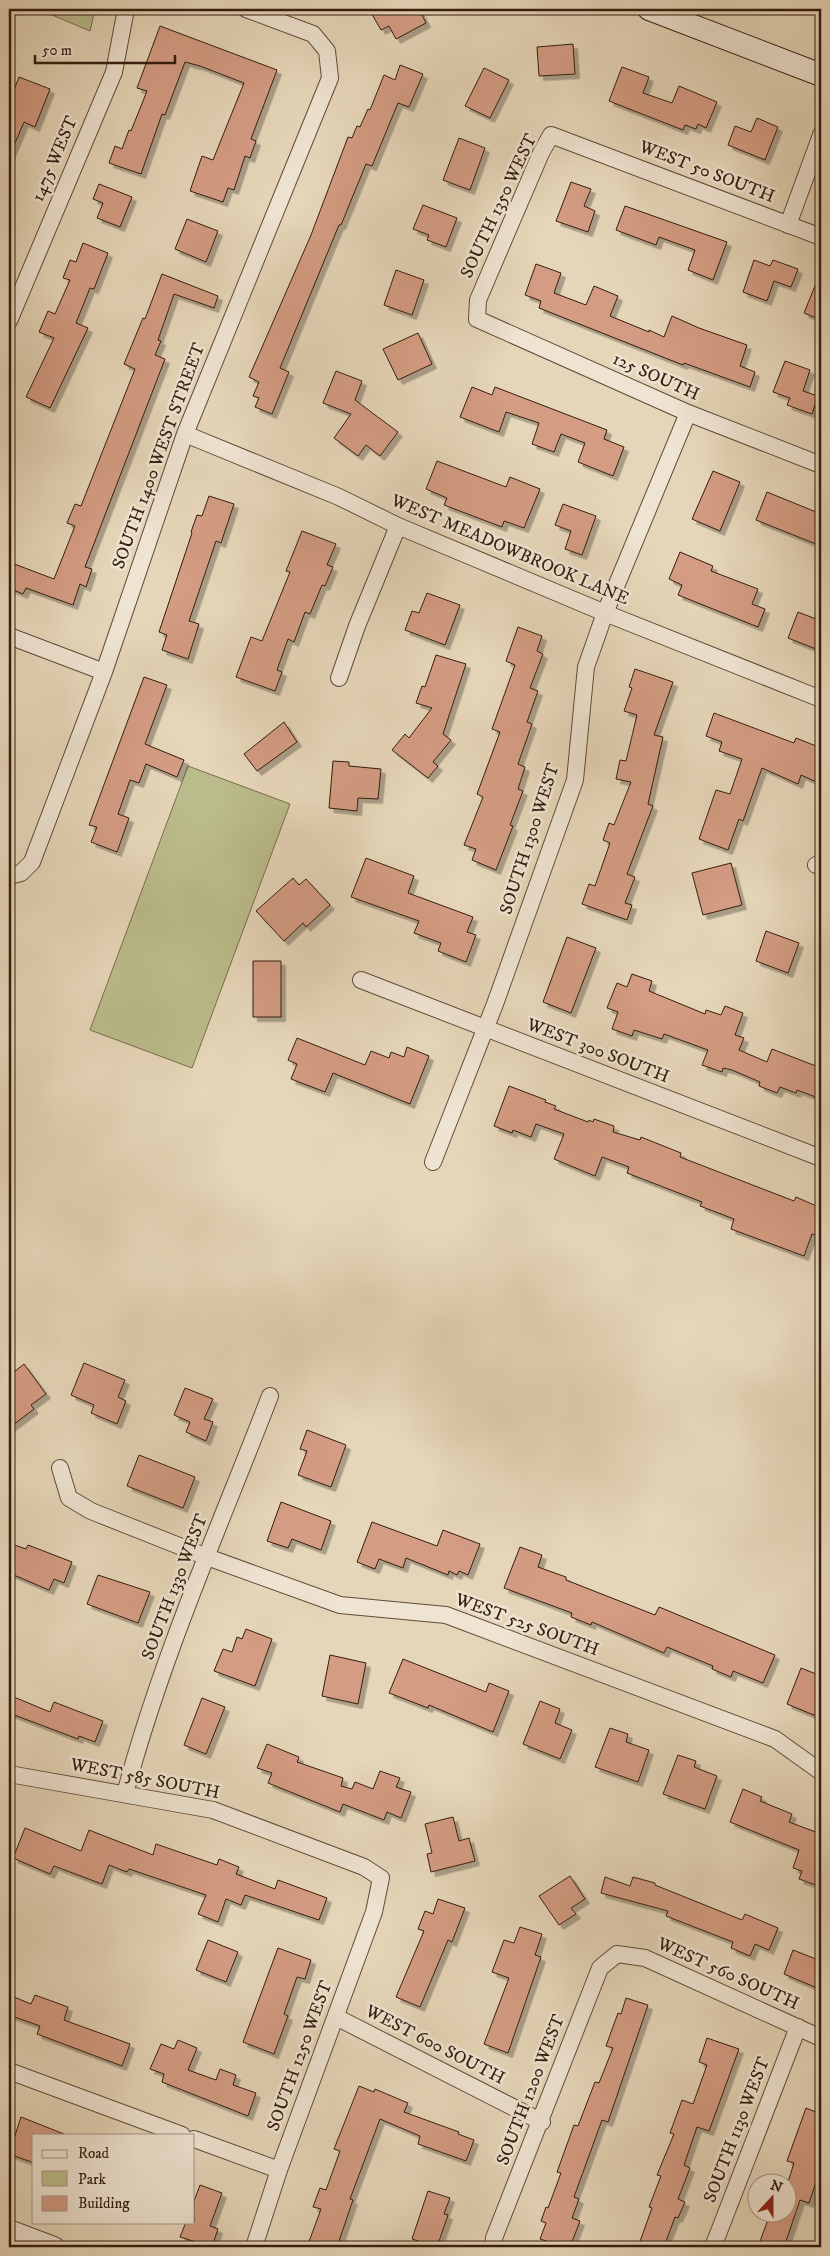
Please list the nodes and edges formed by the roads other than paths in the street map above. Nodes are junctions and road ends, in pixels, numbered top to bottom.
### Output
1 (126, 9) edge
2 (246, 9) edge
3 (649, 9) edge
4 (821, 75) edge
5 (821, 135) edge
6 (579, 144) joint
7 (788, 225) junction
8 (821, 237) edge
9 (477, 319) joint
10 (9, 321) edge
11 (688, 413) junction
12 (185, 434) junction
13 (821, 465) edge
14 (398, 526) junction
15 (606, 613) junction
16 (9, 636) edge
17 (104, 672) junction
18 (339, 678) dead end
19 (821, 699) edge
20 (15, 875) edge
21 (361, 980) dead end
22 (485, 1028) junction
23 (821, 1158) edge
24 (433, 1162) dead end
25 (270, 1396) dead end
26 (60, 1468) dead end
27 (207, 1557) junction
28 (821, 1772) edge
29 (9, 1774) edge
30 (125, 1794) junction
31 (381, 1878) joint
32 (617, 1954) joint
33 (336, 2017) junction
34 (798, 2027) junction
35 (821, 2038) edge
36 (9, 2071) edge
37 (542, 2122) junction
38 (179, 2134) edge
39 (195, 2139) edge
40 (279, 2170) junction
41 (9, 2230) edge
42 (54, 2247) edge
43 (254, 2247) edge
44 (493, 2247) edge
45 (713, 2247) edge

1 - 10 street, 1475 WEST
2 - 12 street, SOUTH 1400 WEST STREET
3 - 4 main road
5 - 7 street
6 - 7 street, WEST 50 SOUTH
6 - 9 street, SOUTH 1350 WEST
7 - 8 street, WEST 50 SOUTH
9 - 11 street, 125 SOUTH
11 - 13 street, 125 SOUTH
11 - 15 street, SOUTH 1300 WEST
12 - 14 street, WEST MEADOWBROOK LANE
12 - 17 street, SOUTH 1400 WEST STREET
14 - 15 street, WEST MEADOWBROOK LANE
14 - 18 street
15 - 19 street, WEST MEADOWBROOK LANE
15 - 22 street, SOUTH 1300 WEST
16 - 17 street
17 - 20 street, SOUTH 1400 WEST STREET
21 - 22 street, WEST 300 SOUTH
22 - 23 street, WEST 300 SOUTH
22 - 24 street, SOUTH 1300 WEST
25 - 27 street, SOUTH 1330 WEST
26 - 27 street, WEST 525 SOUTH
27 - 28 street, WEST 525 SOUTH
27 - 30 street, SOUTH 1330 WEST
29 - 30 street, WEST 585 SOUTH
30 - 31 street, WEST 585 SOUTH
31 - 33 street, SOUTH 1250 WEST
32 - 34 street, WEST 560 SOUTH
32 - 37 street, SOUTH 1200 WEST
33 - 37 street, WEST 600 SOUTH
33 - 40 street, SOUTH 1250 WEST
34 - 35 street, WEST 560 SOUTH
34 - 45 street, SOUTH 1130 WEST
36 - 38 street
37 - 44 street, SOUTH 1200 WEST
39 - 40 street
40 - 43 street, SOUTH 1250 WEST
41 - 42 street

